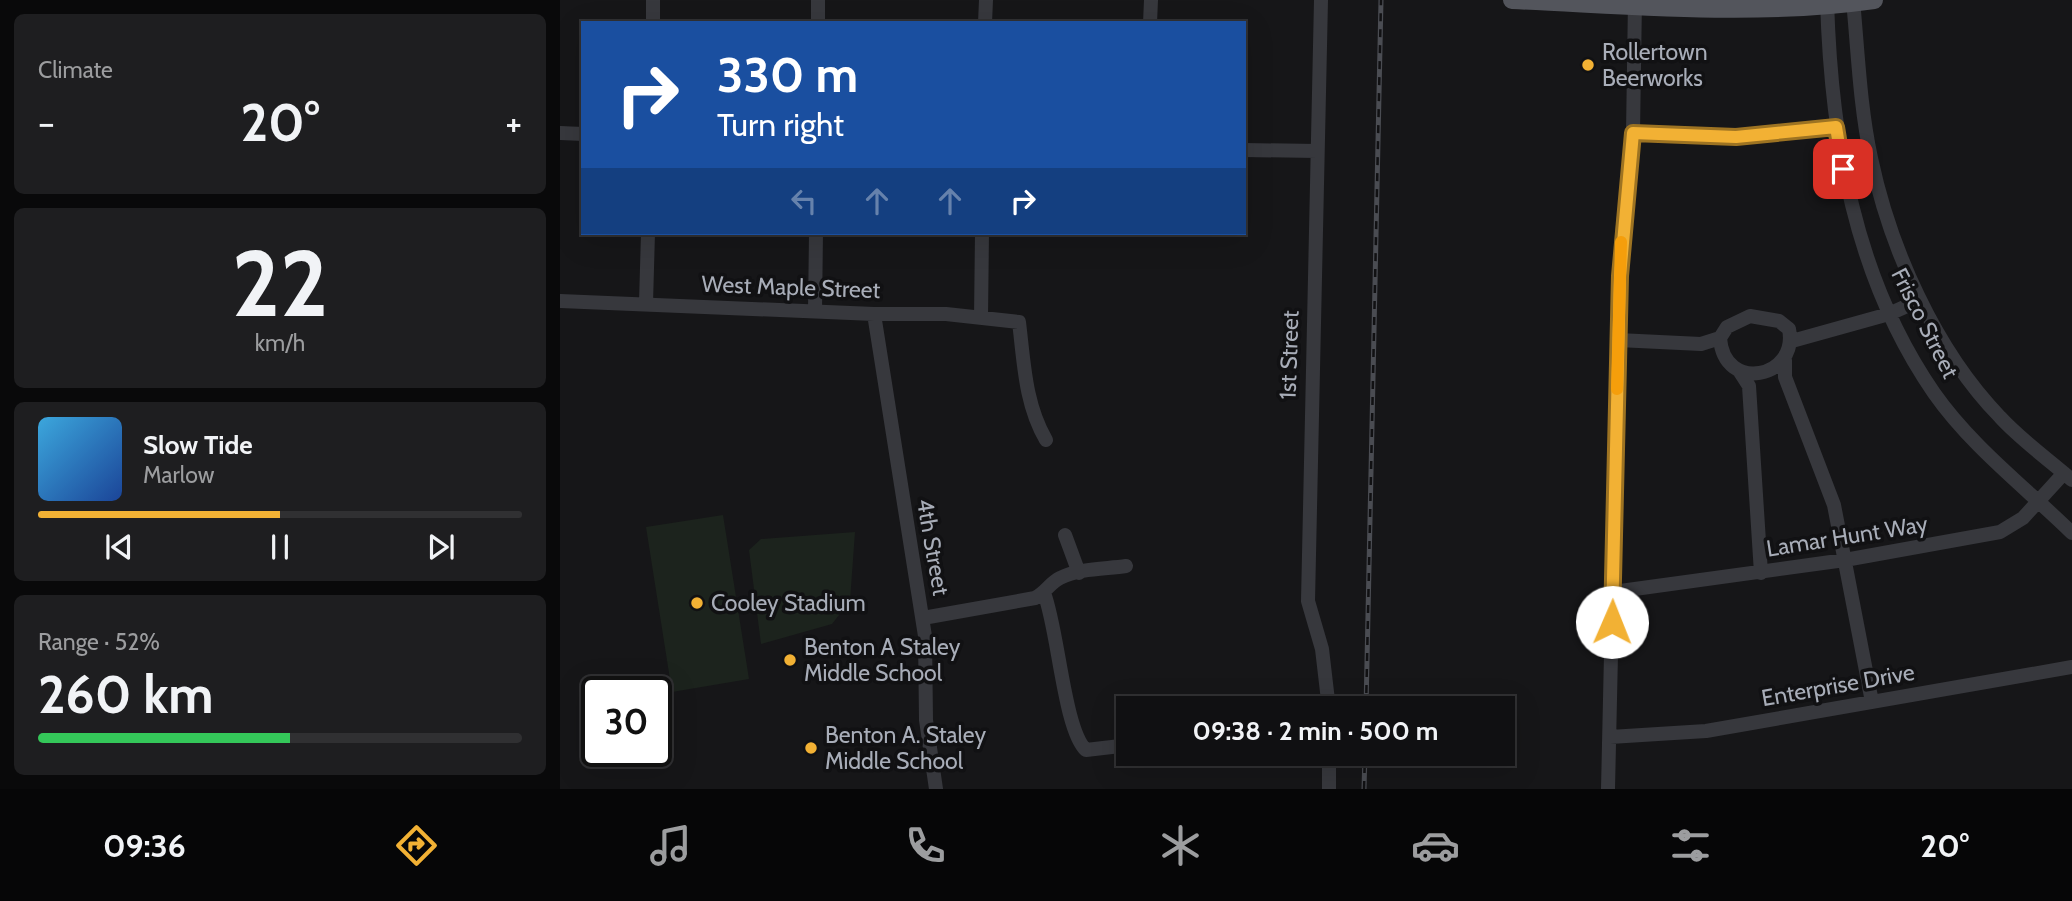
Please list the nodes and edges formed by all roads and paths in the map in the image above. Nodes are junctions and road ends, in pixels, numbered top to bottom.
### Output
1 (653, 0) edge
2 (818, 0) edge
3 (986, 0) edge
4 (1151, 0) edge
5 (1321, 0) edge
6 (1512, 0) edge
7 (1874, 0) edge
8 (1853, 1) edge
9 (1635, 2) edge
10 (1827, 3) edge
11 (653, 21) edge
12 (818, 21) edge
13 (985, 21) edge
14 (1150, 21) edge
15 (1836, 127) junction
16 (560, 133) edge
17 (1633, 133) junction
18 (581, 134) edge
19 (1246, 150) edge
20 (1317, 151) junction
21 (648, 235) edge
22 (816, 235) edge
23 (982, 235) edge
24 (1920, 300) junction
25 (560, 301) edge
26 (646, 303) junction
27 (815, 311) junction
28 (874, 314) junction
29 (1889, 314) junction
30 (981, 318) junction
31 (1790, 335) junction
32 (1720, 338) junction
33 (1618, 340) junction
34 (1701, 344) junction
35 (1721, 353) junction
36 (1785, 360) junction
37 (1766, 370) junction
38 (1740, 372) junction
39 (1785, 377) junction
40 (1749, 386) junction
41 (1046, 440) dead end
42 (2068, 476) edge
43 (2039, 500) junction
44 (2072, 533) edge
45 (1065, 535) dead end
46 (1845, 560) junction
47 (1126, 565) dead end
48 (1079, 573) junction
49 (1761, 573) junction
50 (1613, 592) junction
51 (1044, 593) junction
52 (923, 618) junction
53 (2072, 667) edge
54 (1327, 696) edge
55 (1872, 702) junction
56 (1610, 737) junction
57 (1116, 747) edge
58 (1329, 766) edge
59 (936, 789) edge
60 (1329, 789) edge
61 (1608, 789) edge

1 - 11 street
2 - 12 street
3 - 13 street
4 - 14 street
5 - 20 street, 1st Street
6 - 9 main road
7 - 8 main road
8 - 10 main road
8 - 24 street, Frisco Street
9 - 10 main road
9 - 17 street
10 - 15 street, Frisco Street
15 - 17 street
15 - 29 street, Frisco Street
16 - 18 street
17 - 33 street
19 - 20 street
20 - 54 street, 1st Street
21 - 26 street
22 - 27 street
23 - 30 street
24 - 29 street
24 - 42 street, Frisco Street
25 - 26 street, West Maple Street
26 - 27 street, West Maple Street
27 - 28 street, West Maple Street
28 - 30 street, West Maple Street
28 - 52 street, 4th Street
29 - 31 street
29 - 43 street, Frisco Street
30 - 41 street, West Maple Street
31 - 32 street
31 - 36 street
32 - 34 street
32 - 35 street
33 - 34 street
33 - 50 street
34 - 35 street
35 - 38 street
36 - 37 street
36 - 39 street
37 - 38 street
37 - 39 street
37 - 40 street
38 - 40 street
39 - 46 street
40 - 49 street
42 - 43 street, Lamar Hunt Way
43 - 44 street, Frisco Street
43 - 46 street, Lamar Hunt Way
45 - 48 street
46 - 49 street, Lamar Hunt Way
46 - 55 street
47 - 48 street
48 - 51 street
49 - 50 street, Lamar Hunt Way
50 - 56 street
51 - 52 street
51 - 57 street
52 - 59 street, 4th Street
53 - 55 street, Enterprise Drive
55 - 56 street, Enterprise Drive
56 - 61 street
58 - 60 street

